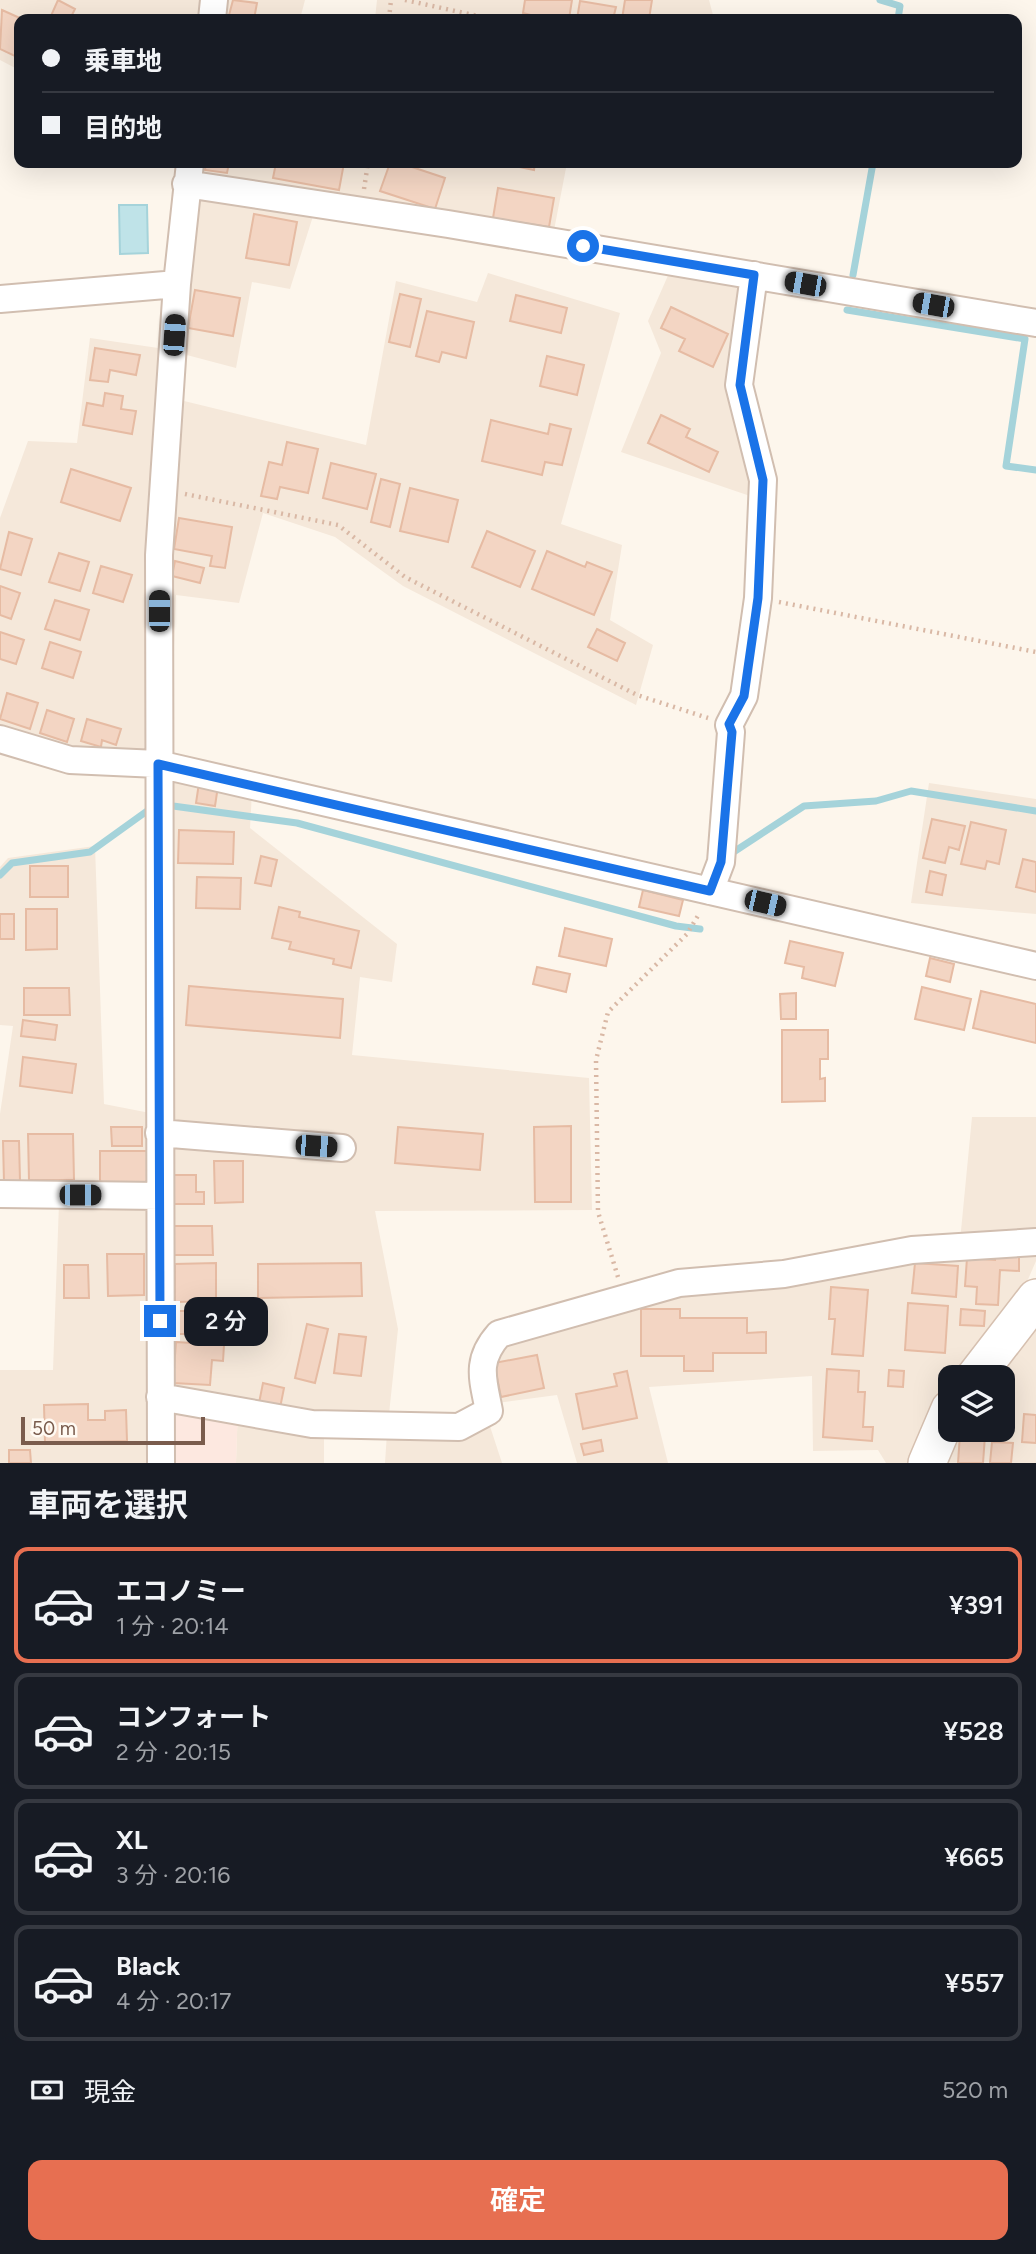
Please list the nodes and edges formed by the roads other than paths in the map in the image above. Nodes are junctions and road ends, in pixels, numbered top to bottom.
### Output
1 (188, 173) edge
2 (754, 275) junction
3 (177, 284) junction
4 (0, 299) edge
5 (1036, 323) edge
6 (0, 739) edge
7 (158, 764) junction
8 (710, 891) junction
9 (1036, 966) edge
10 (159, 1133) junction
11 (342, 1148) dead end
12 (0, 1194) edge
13 (160, 1196) junction
14 (1036, 1242) edge
15 (1036, 1298) edge
16 (984, 1365) edge
17 (160, 1397) junction
18 (938, 1437) edge
19 (161, 1463) edge
20 (927, 1463) edge

1 - 2 street
1 - 3 street
2 - 5 street
2 - 8 street
3 - 4 street
3 - 7 street
6 - 7 street
7 - 8 street
7 - 10 street
8 - 9 street
10 - 11 street
10 - 13 street
12 - 13 street
13 - 17 street
14 - 17 street
15 - 16 main road
17 - 19 street
18 - 20 main road

